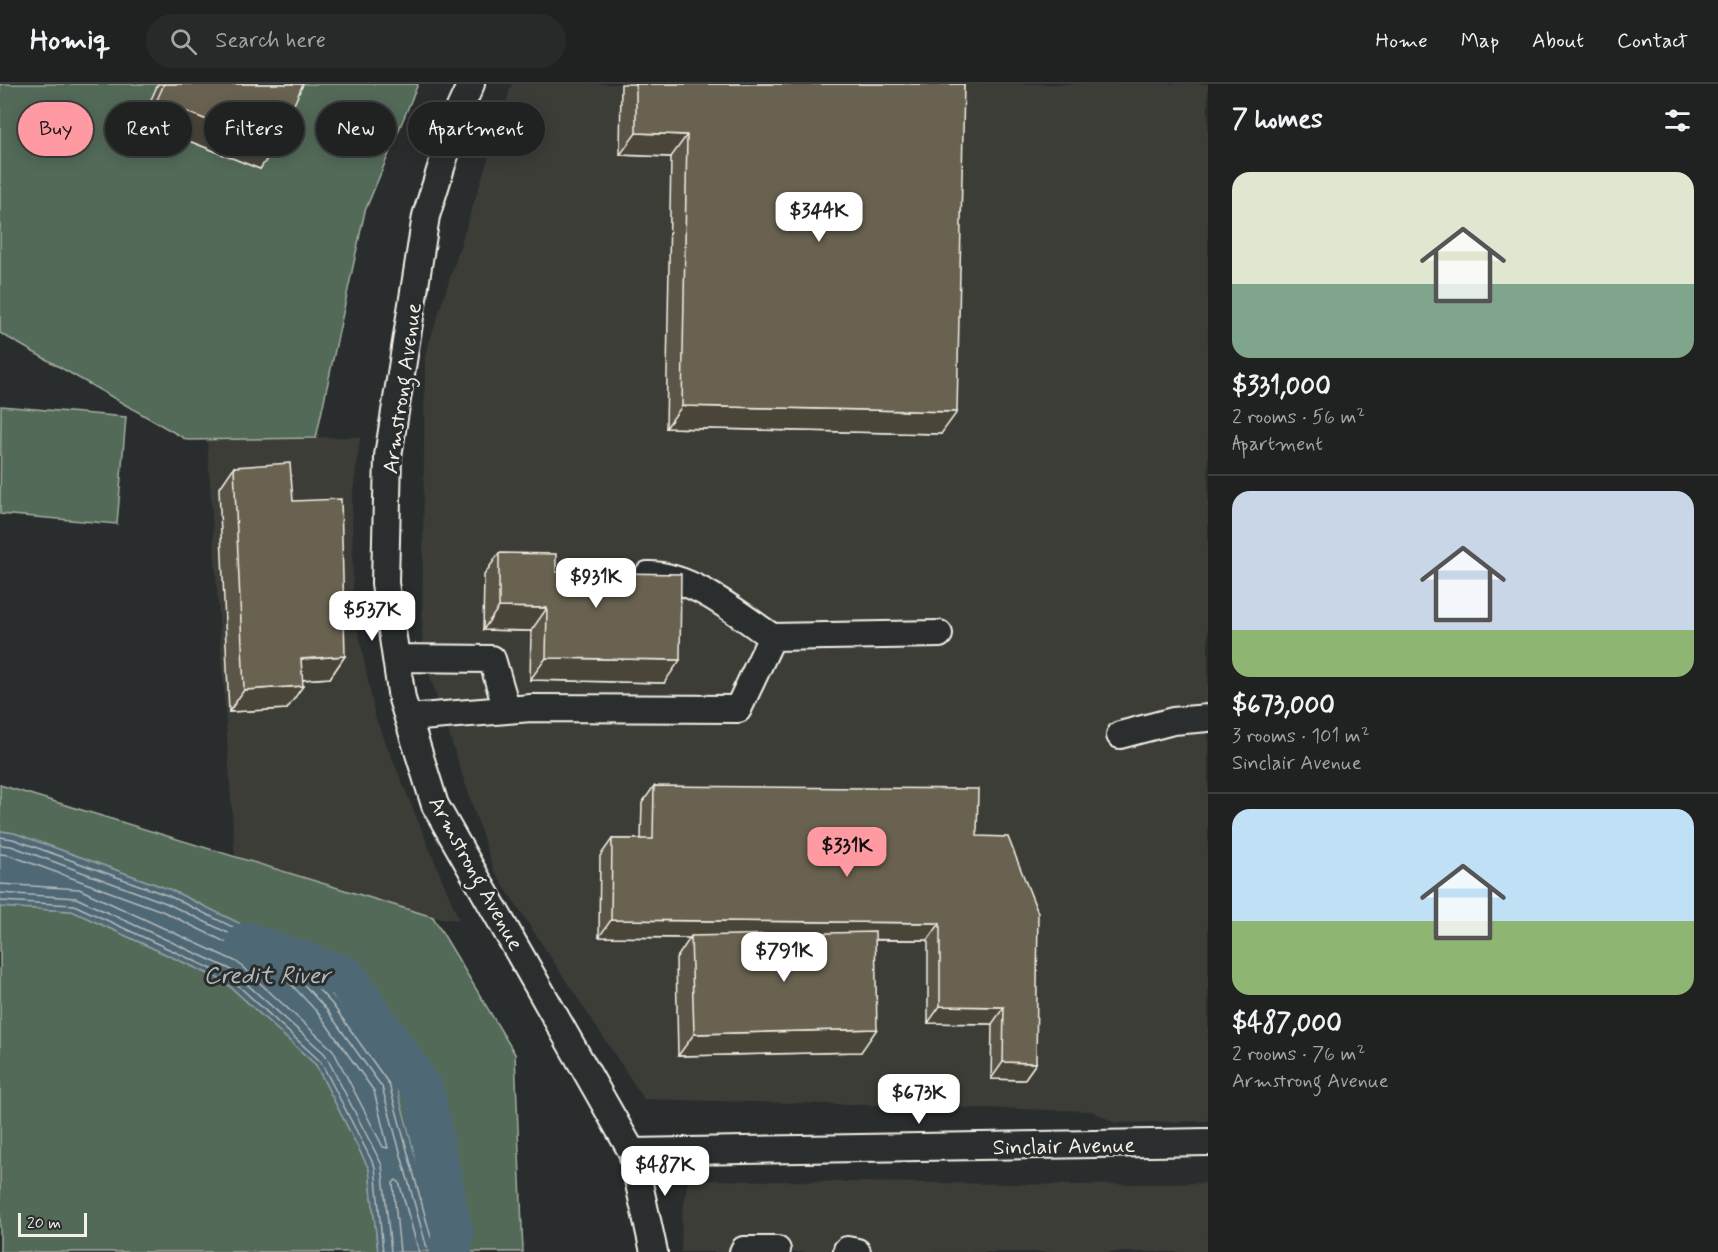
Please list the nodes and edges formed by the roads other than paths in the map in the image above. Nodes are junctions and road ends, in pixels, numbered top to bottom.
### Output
1 (471, 84) edge
2 (625, 576) edge
3 (939, 634) dead end
4 (772, 637) junction
5 (396, 658) junction
6 (507, 710) junction
7 (408, 718) junction
8 (1208, 718) edge
9 (1120, 735) dead end
10 (1208, 1142) edge
11 (633, 1152) junction
12 (777, 1250) dead end
13 (654, 1252) edge
14 (743, 1252) edge

1 - 5 street, Armstrong Avenue
2 - 4 street
3 - 4 street
4 - 6 street
5 - 6 street
5 - 7 street, Armstrong Avenue
6 - 7 street
7 - 11 street, Armstrong Avenue
8 - 9 street
10 - 11 street, Sinclair Avenue
11 - 13 street, Armstrong Avenue
12 - 14 street

